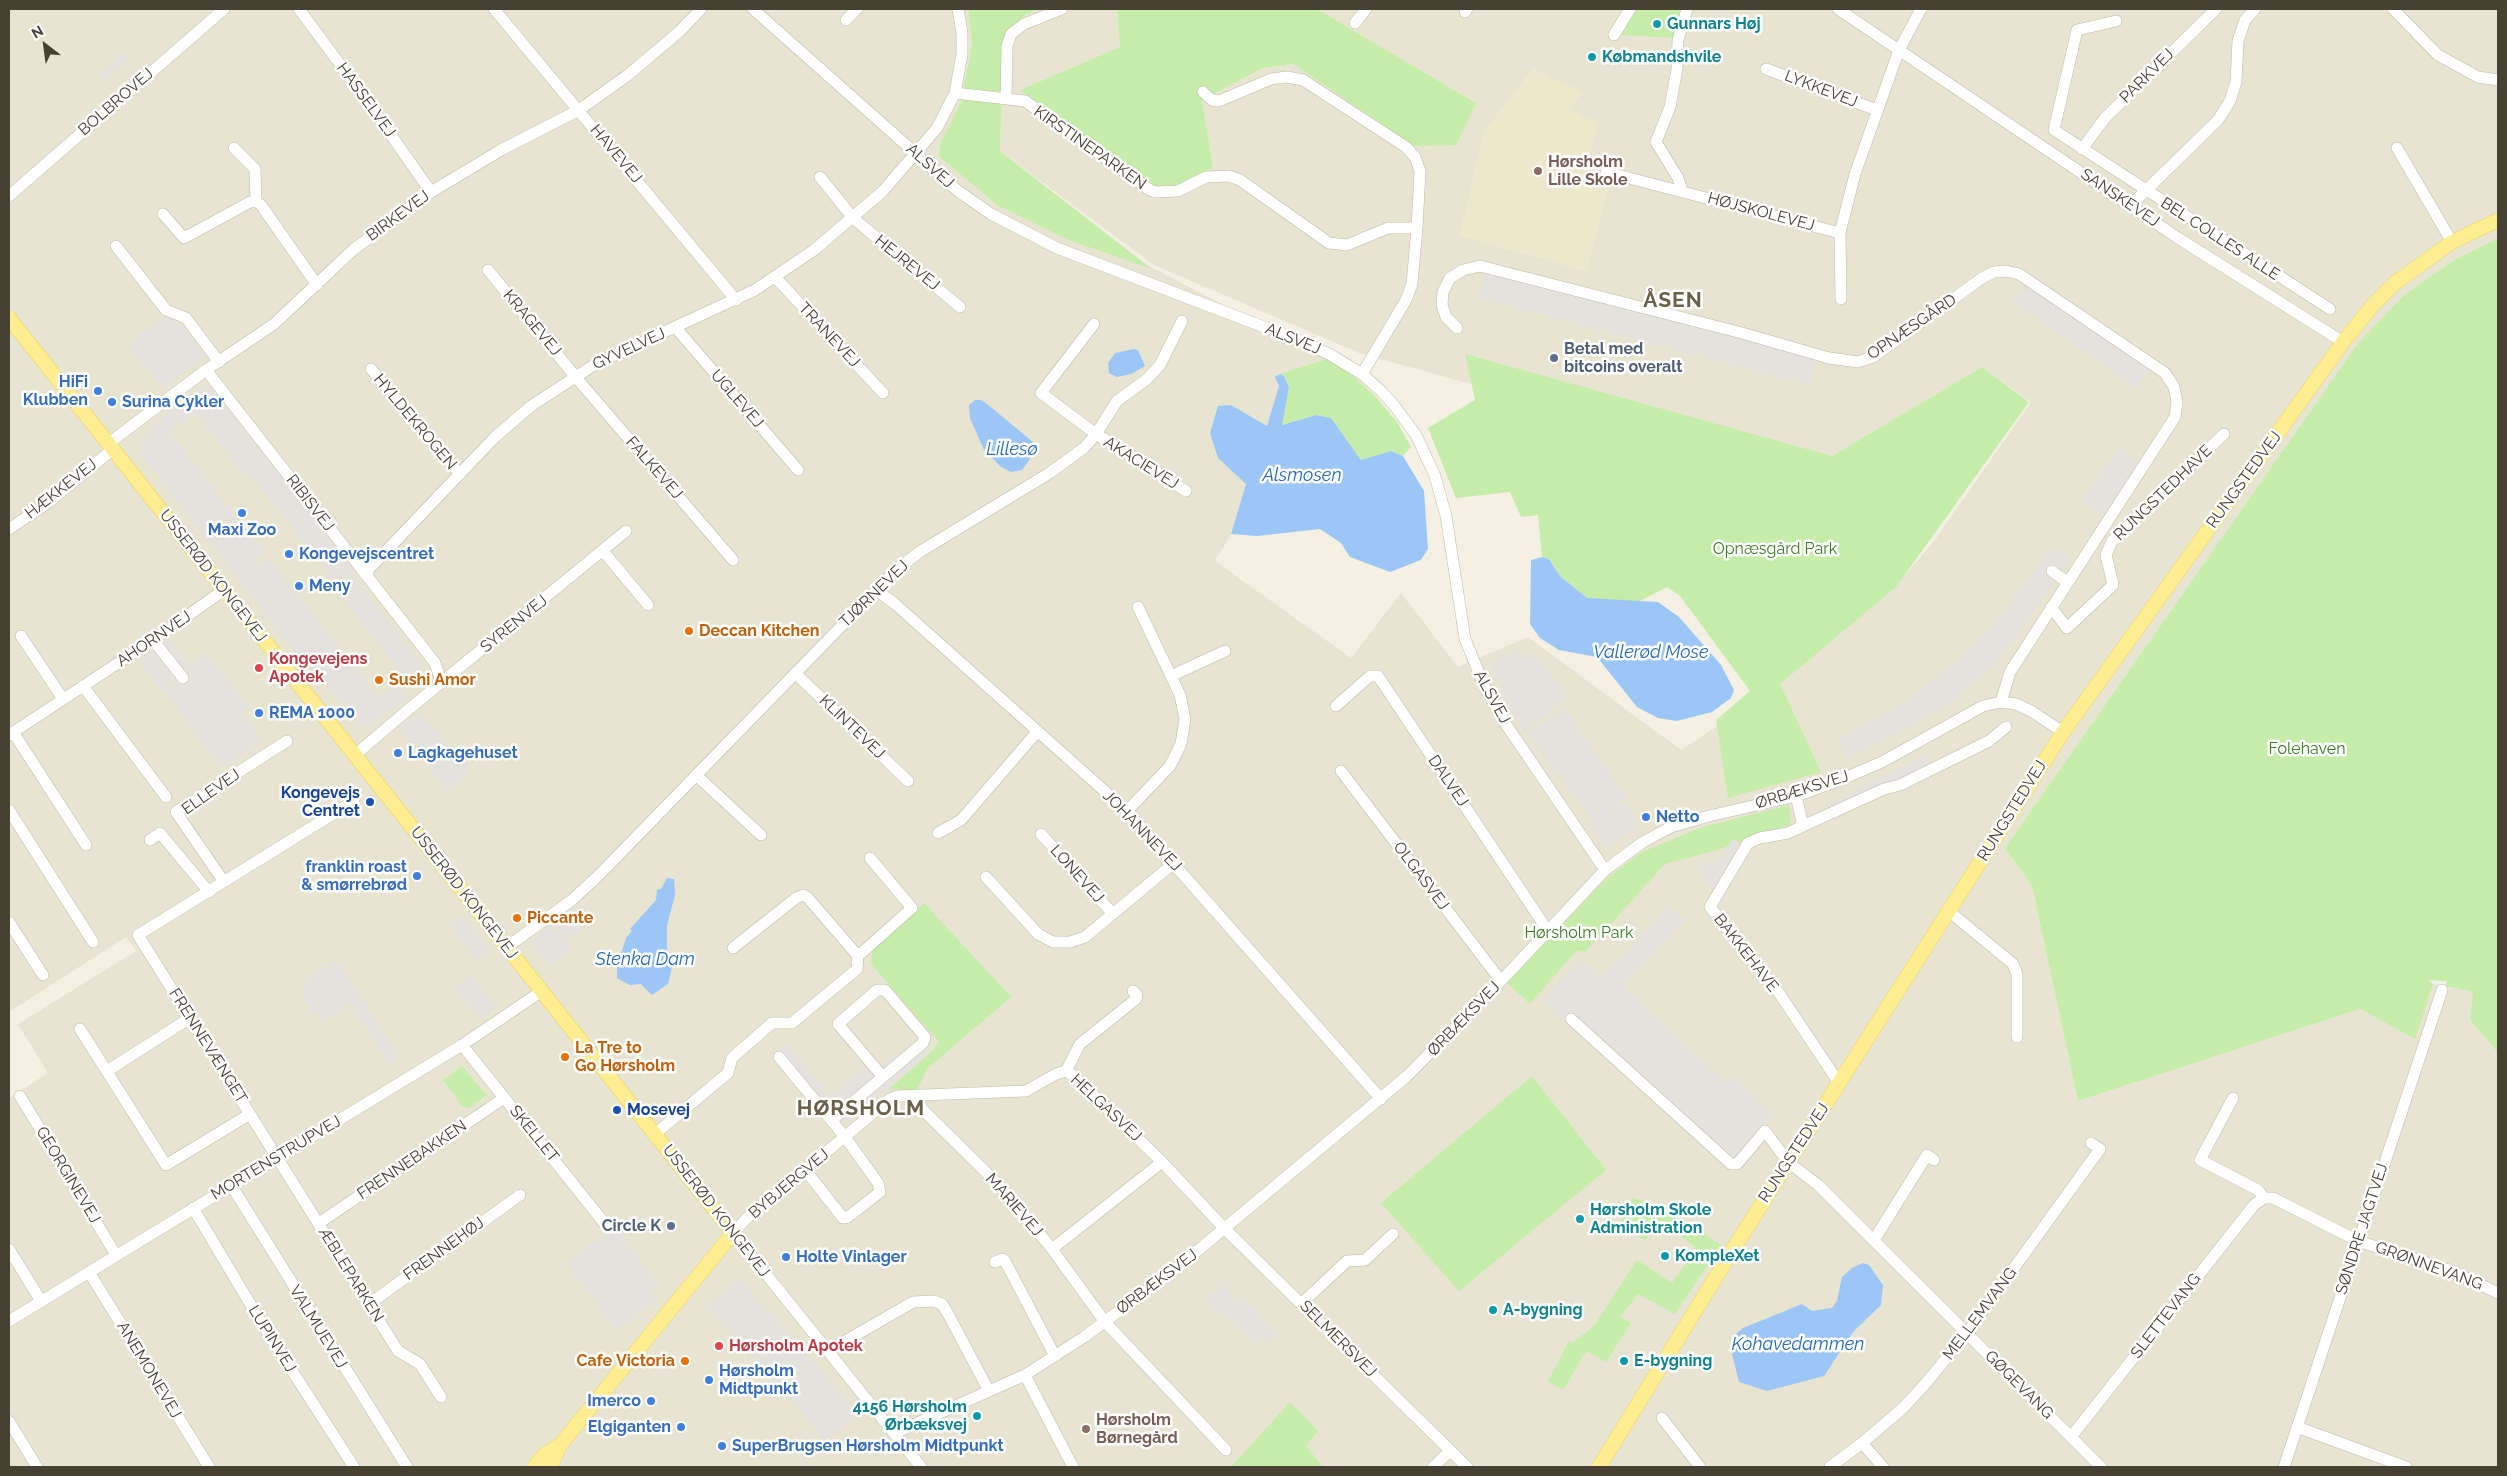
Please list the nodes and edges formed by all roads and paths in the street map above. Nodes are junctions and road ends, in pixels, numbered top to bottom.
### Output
1 (224, 9) edge
2 (299, 9) edge
3 (494, 9) edge
4 (701, 9) edge
5 (753, 9) edge
6 (857, 9) edge
7 (958, 9) edge
8 (1062, 9) edge
9 (1366, 9) edge
10 (1630, 9) edge
11 (1687, 9) edge
12 (1838, 9) edge
13 (1921, 9) edge
14 (2216, 9) edge
15 (2255, 9) edge
16 (2393, 9) edge
17 (846, 20) dead end
18 (2116, 21) dead end
19 (1355, 23) dead end
20 (1614, 34) dead end
21 (1899, 50) junction
22 (1766, 68) dead end
23 (2498, 80) edge
24 (1203, 92) dead end
25 (955, 94) junction
26 (1006, 98) junction
27 (579, 110) junction
28 (1877, 110) junction
29 (234, 148) dead end
30 (2396, 148) dead end
31 (2082, 149) junction
32 (915, 154) junction
33 (1606, 172) dead end
34 (820, 177) dead end
35 (1682, 191) junction
36 (431, 192) junction
37 (2147, 192) junction
38 (9, 196) edge
39 (256, 201) junction
40 (2131, 205) junction
41 (163, 214) dead end
42 (853, 218) junction
43 (2498, 220) edge
44 (1418, 228) junction
45 (1840, 233) junction
46 (2452, 242) junction
47 (116, 246) dead end
48 (488, 270) dead end
49 (775, 277) junction
50 (317, 285) junction
51 (1841, 299) dead end
52 (736, 300) junction
53 (960, 307) dead end
54 (2330, 309) dead end
55 (1182, 321) dead end
56 (1094, 324) dead end
57 (12, 326) edge
58 (676, 328) junction
59 (1457, 328) dead end
60 (2343, 342) junction
61 (219, 362) junction
62 (371, 369) dead end
63 (206, 370) junction
64 (1362, 374) junction
65 (576, 376) junction
66 (883, 393) dead end
67 (1096, 434) junction
68 (2224, 434) dead end
69 (111, 446) junction
70 (798, 470) dead end
71 (460, 474) junction
72 (1186, 491) dead end
73 (9, 529) edge
74 (626, 531) dead end
75 (603, 551) junction
76 (734, 560) dead end
77 (2052, 571) dead end
78 (367, 575) junction
79 (2067, 582) junction
80 (224, 590) junction
81 (876, 590) junction
82 (648, 605) dead end
83 (1138, 607) dead end
84 (2051, 607) junction
85 (21, 636) dead end
86 (153, 640) junction
87 (1225, 651) dead end
88 (795, 673) junction
89 (1171, 676) junction
90 (183, 678) dead end
91 (83, 686) junction
92 (437, 686) junction
93 (63, 699) junction
94 (2001, 702) junction
95 (1336, 706) dead end
96 (2006, 727) dead end
97 (1037, 732) junction
98 (2063, 732) junction
99 (11, 733) edge
100 (287, 741) dead end
101 (355, 755) junction
102 (1341, 770) dead end
103 (696, 775) junction
104 (908, 781) dead end
105 (166, 796) dead end
106 (1796, 796) junction
107 (354, 802) dead end
108 (9, 810) edge
109 (1127, 811) junction
110 (1803, 826) junction
111 (938, 833) dead end
112 (1041, 834) dead end
113 (761, 835) dead end
114 (150, 840) dead end
115 (86, 845) dead end
116 (870, 858) dead end
117 (1174, 863) junction
118 (1605, 870) junction
119 (986, 877) dead end
120 (224, 882) junction
121 (209, 892) junction
122 (1950, 912) junction
123 (1113, 914) junction
124 (9, 922) edge
125 (1548, 931) junction
126 (93, 942) dead end
127 (507, 947) junction
128 (733, 948) dead end
129 (858, 956) junction
130 (43, 975) dead end
131 (1501, 981) junction
132 (2442, 990) dead end
133 (542, 991) junction
134 (1133, 991) dead end
135 (190, 1018) junction
136 (1571, 1019) dead end
137 (80, 1029) dead end
138 (2017, 1037) dead end
139 (462, 1045) junction
140 (779, 1057) dead end
141 (107, 1071) junction
142 (1066, 1071) junction
143 (883, 1076) junction
144 (1840, 1083) junction
145 (916, 1095) junction
146 (20, 1096) dead end
147 (504, 1098) junction
148 (2233, 1098) dead end
149 (1381, 1099) junction
150 (250, 1114) junction
151 (832, 1120) junction
152 (655, 1134) junction
153 (845, 1137) junction
154 (2091, 1143) dead end
155 (278, 1157) junction
156 (1934, 1160) dead end
157 (1162, 1162) junction
158 (1788, 1162) junction
159 (806, 1171) junction
160 (231, 1185) junction
161 (520, 1195) dead end
162 (2264, 1198) junction
163 (193, 1208) junction
164 (319, 1223) junction
165 (605, 1224) dead end
166 (1225, 1229) junction
167 (733, 1233) junction
168 (1393, 1234) dead end
169 (1874, 1240) junction
170 (2358, 1241) junction
171 (1052, 1249) junction
172 (9, 1250) edge
173 (116, 1255) junction
174 (995, 1262) dead end
175 (89, 1272) junction
176 (2498, 1293) edge
177 (40, 1301) junction
178 (1302, 1303) junction
179 (369, 1304) junction
180 (9, 1321) edge
181 (1104, 1322) junction
182 (1967, 1333) junction
183 (828, 1351) junction
184 (1055, 1356) junction
185 (1025, 1375) junction
186 (443, 1378) dead end
187 (433, 1384) junction
188 (989, 1391) junction
189 (441, 1397) dead end
190 (1662, 1418) dead end
191 (9, 1421) edge
192 (2297, 1427) junction
193 (895, 1433) junction
194 (2071, 1438) junction
195 (1862, 1443) junction
196 (560, 1445) junction
197 (1226, 1450) dead end
198 (1450, 1451) junction
199 (37, 1467) edge
200 (209, 1467) edge
201 (354, 1467) edge
202 (407, 1467) edge
203 (534, 1467) edge
204 (550, 1467) edge
205 (921, 1467) edge
206 (1073, 1467) edge
207 (1433, 1467) edge
208 (1467, 1467) edge
209 (1599, 1467) edge
210 (1700, 1467) edge
211 (1830, 1467) edge
212 (1883, 1467) edge
213 (2101, 1467) edge
214 (2284, 1467) edge
215 (2406, 1467) edge

1 - 38 street, BOLBROVEJ
2 - 36 street, HASSELVEJ
3 - 27 street, HAVEVEJ
4 - 27 street, BIRKEVEJ
5 - 32 street, ALSVEJ
6 - 17 street
7 - 25 street, GYVELVEJ
8 - 26 street
9 - 19 street
10 - 20 street
11 - 35 street
12 - 21 street, SANSKEVEJ
13 - 21 street
14 - 31 street, PARKVEJ
15 - 37 street
16 - 23 street
18 - 31 street, BEL COLLES ALLE
21 - 28 street
21 - 40 street, SANSKEVEJ
22 - 28 street, LYKKEVEJ
24 - 44 street
25 - 26 street, KIRSTINEPARKEN
25 - 32 street, GYVELVEJ
26 - 44 street, KIRSTINEPARKEN
27 - 36 street, BIRKEVEJ
27 - 52 street, HAVEVEJ
28 - 45 street
29 - 39 street
30 - 46 street
31 - 37 street, BEL COLLES ALLE
32 - 42 street, GYVELVEJ
32 - 64 street, ALSVEJ
33 - 35 street, HØJSKOLEVEJ
34 - 42 street, HEJREVEJ
35 - 45 street, HØJSKOLEVEJ
36 - 50 street, BIRKEVEJ
37 - 40 street
37 - 54 street, BEL COLLES ALLE
39 - 41 street
39 - 50 street
40 - 60 street, SANSKEVEJ
42 - 49 street, GYVELVEJ
42 - 53 street, HEJREVEJ
43 - 46 main road, RUNGSTEDVEJ
44 - 64 street
45 - 51 street
46 - 60 main road, RUNGSTEDVEJ
47 - 61 street
48 - 65 street, KRAGEVEJ
49 - 52 street, GYVELVEJ
49 - 66 street, TRANEVEJ
50 - 61 street, BIRKEVEJ
52 - 58 street, GYVELVEJ
55 - 67 street, TJØRNEVEJ
56 - 67 street, AKACIEVEJ
57 - 69 main road, USSERØD KONGEVEJ
58 - 65 street, GYVELVEJ
58 - 70 street, UGLEVEJ
59 - 79 street, OPNÆSGÅRD
60 - 98 main road, RUNGSTEDVEJ
61 - 63 street, BIRKEVEJ
62 - 71 street, HYLDEKROGEN
63 - 69 street, BIRKEVEJ
63 - 78 street, RIBISVEJ
64 - 118 street, ALSVEJ
65 - 71 street, GYVELVEJ
65 - 76 street, FALKEVEJ
67 - 72 street, AKACIEVEJ
67 - 81 street, TJØRNEVEJ
68 - 84 street, RUNGSTEDHAVE
69 - 73 street, HÆKKEVEJ
69 - 80 main road, USSERØD KONGEVEJ
71 - 78 street, GYVELVEJ
74 - 75 street, SYRENVEJ
75 - 82 street
75 - 92 street, SYRENVEJ
77 - 79 street
78 - 92 street, RIBISVEJ
79 - 84 street, OPNÆSGÅRD
80 - 86 street, AHORNVEJ
80 - 101 main road, USSERØD KONGEVEJ
81 - 88 street, TJØRNEVEJ
81 - 97 street, JOHANNEVEJ
83 - 89 street
84 - 94 street, OPNÆSGÅRD
85 - 93 street
86 - 90 street
86 - 91 street, AHORNVEJ
87 - 89 street
88 - 103 street, TJØRNEVEJ
88 - 104 street, KLINTEVEJ
89 - 109 street
91 - 93 street, AHORNVEJ
91 - 105 street
92 - 101 street, SYRENVEJ
93 - 99 street, AHORNVEJ
94 - 98 street
94 - 106 street, ØRBÆKSVEJ
95 - 125 street, DALVEJ
96 - 110 street, BAKKEHAVE
97 - 109 street, JOHANNEVEJ
97 - 111 street
98 - 122 main road, RUNGSTEDVEJ
99 - 115 street, AHORNVEJ
100 - 120 street, ELLEVEJ
101 - 127 main road, USSERØD KONGEVEJ
102 - 131 street, OLGASVEJ
103 - 113 street
103 - 127 street, TJØRNEVEJ
106 - 110 street
106 - 118 street, ØRBÆKSVEJ
107 - 120 street
108 - 126 street
109 - 117 street, JOHANNEVEJ
110 - 144 street, BAKKEHAVE
112 - 123 street, LONEVEJ
114 - 121 street
116 - 129 street
117 - 123 street
117 - 149 street, JOHANNEVEJ
118 - 125 street, ØRBÆKSVEJ
119 - 123 street
120 - 121 street
121 - 135 street, FRENNEVÆNGET
122 - 138 street
122 - 144 main road, RUNGSTEDVEJ
124 - 130 street
125 - 131 street, ØRBÆKSVEJ
127 - 133 main road, USSERØD KONGEVEJ
128 - 129 street
129 - 152 street
131 - 149 street, ØRBÆKSVEJ
132 - 170 street, SØNDRE JAGTVEJ
133 - 139 street, MORTENSTRUPVEJ
133 - 152 main road, USSERØD KONGEVEJ
134 - 142 street, HELGASVEJ
135 - 141 street
135 - 150 street, FRENNEVÆNGET
136 - 158 street
137 - 141 street
139 - 147 street, SKELLET
139 - 155 street, MORTENSTRUPVEJ
140 - 151 street, BYBJERGVEJ
141 - 150 street
142 - 145 street
142 - 157 street, HELGASVEJ
143 - 143 street
143 - 151 street
144 - 158 main road, RUNGSTEDVEJ
145 - 153 street, BYBJERGVEJ
145 - 171 street, MARIEVEJ
146 - 173 street, GEORGINEVEJ
147 - 164 street, FRENNEBAKKEN
147 - 165 street, SKELLET
148 - 162 street
149 - 166 street, ØRBÆKSVEJ
150 - 155 street, FRENNEVÆNGET
151 - 153 street, BYBJERGVEJ
152 - 167 main road, USSERØD KONGEVEJ
153 - 159 street, BYBJERGVEJ
153 - 159 street
154 - 182 street, MELLEMVANG
155 - 160 street, MORTENSTRUPVEJ
155 - 164 street, ÆBLEPARKEN
156 - 169 street
157 - 166 street, HELGASVEJ
157 - 171 street
158 - 169 street, GØGEVANG
158 - 209 main road, RUNGSTEDVEJ
159 - 167 street, BYBJERGVEJ
160 - 163 street, MORTENSTRUPVEJ
160 - 202 street, VALMUEVEJ
161 - 179 street, FRENNEHØJ
162 - 170 street
162 - 194 street, SLETTEVANG
163 - 173 street, MORTENSTRUPVEJ
163 - 201 street, LUPINVEJ
164 - 179 street, ÆBLEPARKEN
166 - 178 street, SELMERSVEJ
166 - 181 street, ØRBÆKSVEJ
167 - 183 street, USSERØD KONGEVEJ
167 - 196 main road
168 - 178 street
169 - 182 street, GØGEVANG
170 - 176 street, GRØNNEVANG
170 - 192 street, SØNDRE JAGTVEJ
171 - 181 street, MARIEVEJ
172 - 177 street
173 - 175 street, MORTENSTRUPVEJ
174 - 184 street
175 - 177 street, MORTENSTRUPVEJ
175 - 200 street, ANEMONEVEJ
177 - 180 street, MORTENSTRUPVEJ
178 - 198 street, SELMERSVEJ
179 - 187 street, ÆBLEPARKEN
181 - 184 street, ØRBÆKSVEJ
181 - 197 street, MARIEVEJ
182 - 194 street, GØGEVANG
182 - 195 street, MELLEMVANG
183 - 188 street
183 - 193 street, USSERØD KONGEVEJ
184 - 185 street, ØRBÆKSVEJ
185 - 188 street, ØRBÆKSVEJ
185 - 206 street
186 - 187 street
187 - 189 street, ÆBLEPARKEN
188 - 193 street, ØRBÆKSVEJ
190 - 210 street
191 - 199 street
192 - 214 street, SØNDRE JAGTVEJ
192 - 215 street
193 - 205 street, USSERØD KONGEVEJ
194 - 213 street, GØGEVANG
195 - 211 street, MELLEMVANG
195 - 212 street
196 - 203 main road
196 - 204 main road
198 - 207 street
198 - 208 street, SELMERSVEJ

